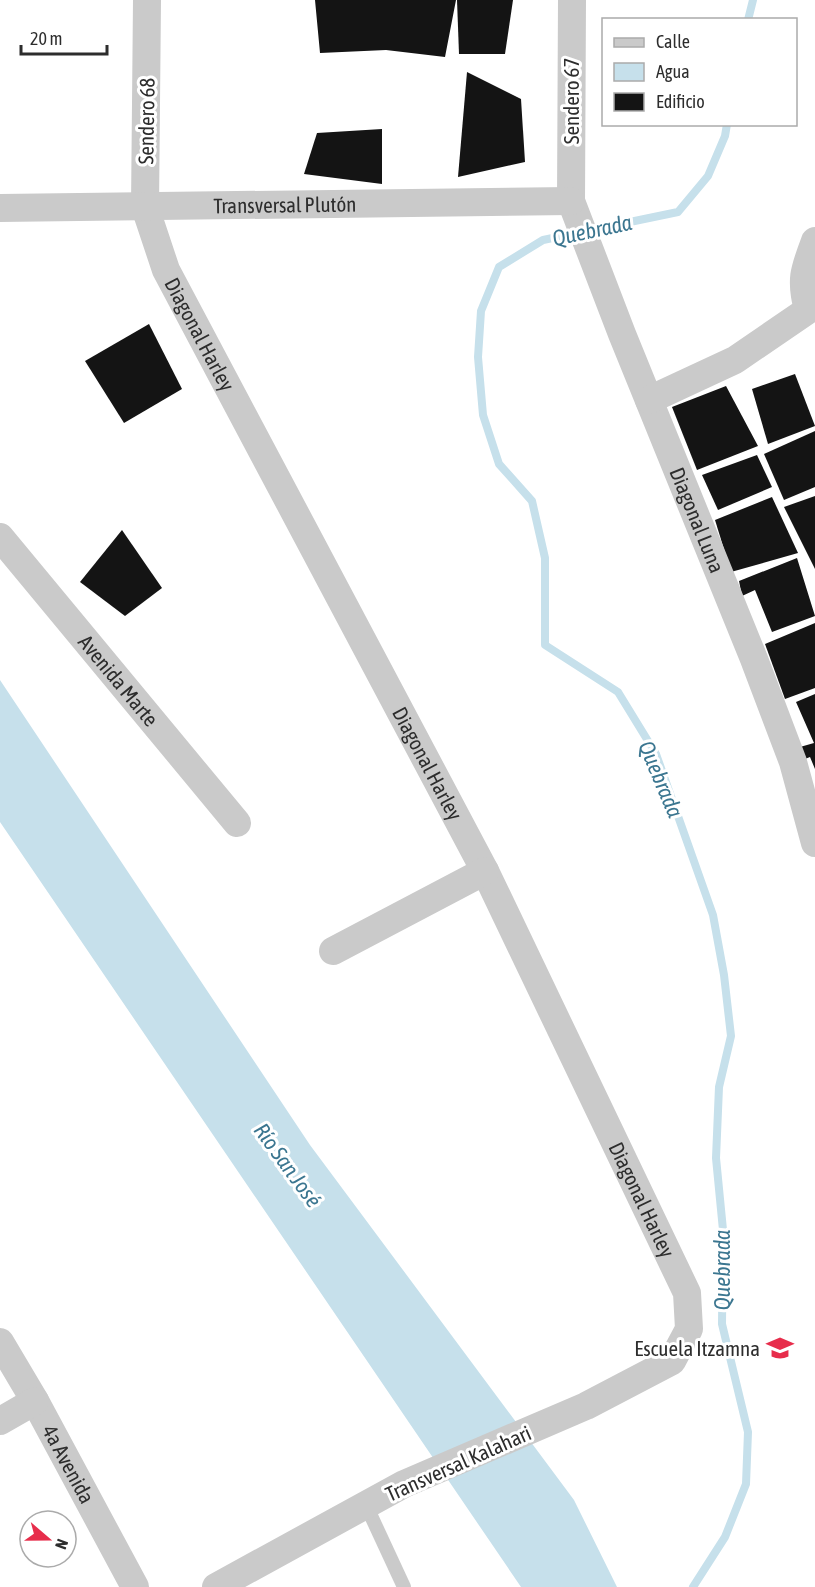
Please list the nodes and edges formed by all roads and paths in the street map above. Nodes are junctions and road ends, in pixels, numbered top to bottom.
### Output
1 (147, 0) edge
2 (572, 0) edge
3 (145, 207) junction
4 (573, 207) junction
5 (0, 208) edge
6 (815, 241) edge
7 (812, 319) edge
8 (649, 400) junction
9 (0, 537) edge
10 (237, 824) dead end
11 (815, 843) edge
12 (485, 871) junction
13 (333, 951) dead end
14 (689, 1329) joint
15 (0, 1342) edge
16 (35, 1401) junction
17 (0, 1421) edge
18 (366, 1505) junction
19 (135, 1587) edge
20 (216, 1587) edge
21 (404, 1587) edge

1 - 3 street, Sendero 68
2 - 4 street, Sendero 67
3 - 4 street, Transversal Plutón
3 - 5 street, Transversal Plutón
3 - 12 street, Diagonal Harley
4 - 8 street, Diagonal Luna
6 - 7 street
7 - 8 street
8 - 11 street, Diagonal Luna
9 - 10 street, Avenida Marte
12 - 13 street
12 - 14 street, Diagonal Harley
14 - 18 street, Transversal Kalahari
15 - 16 street, 4a Avenida
16 - 17 street
16 - 19 street, 4a Avenida
18 - 20 street, Transversal Kalahari
18 - 21 lane

